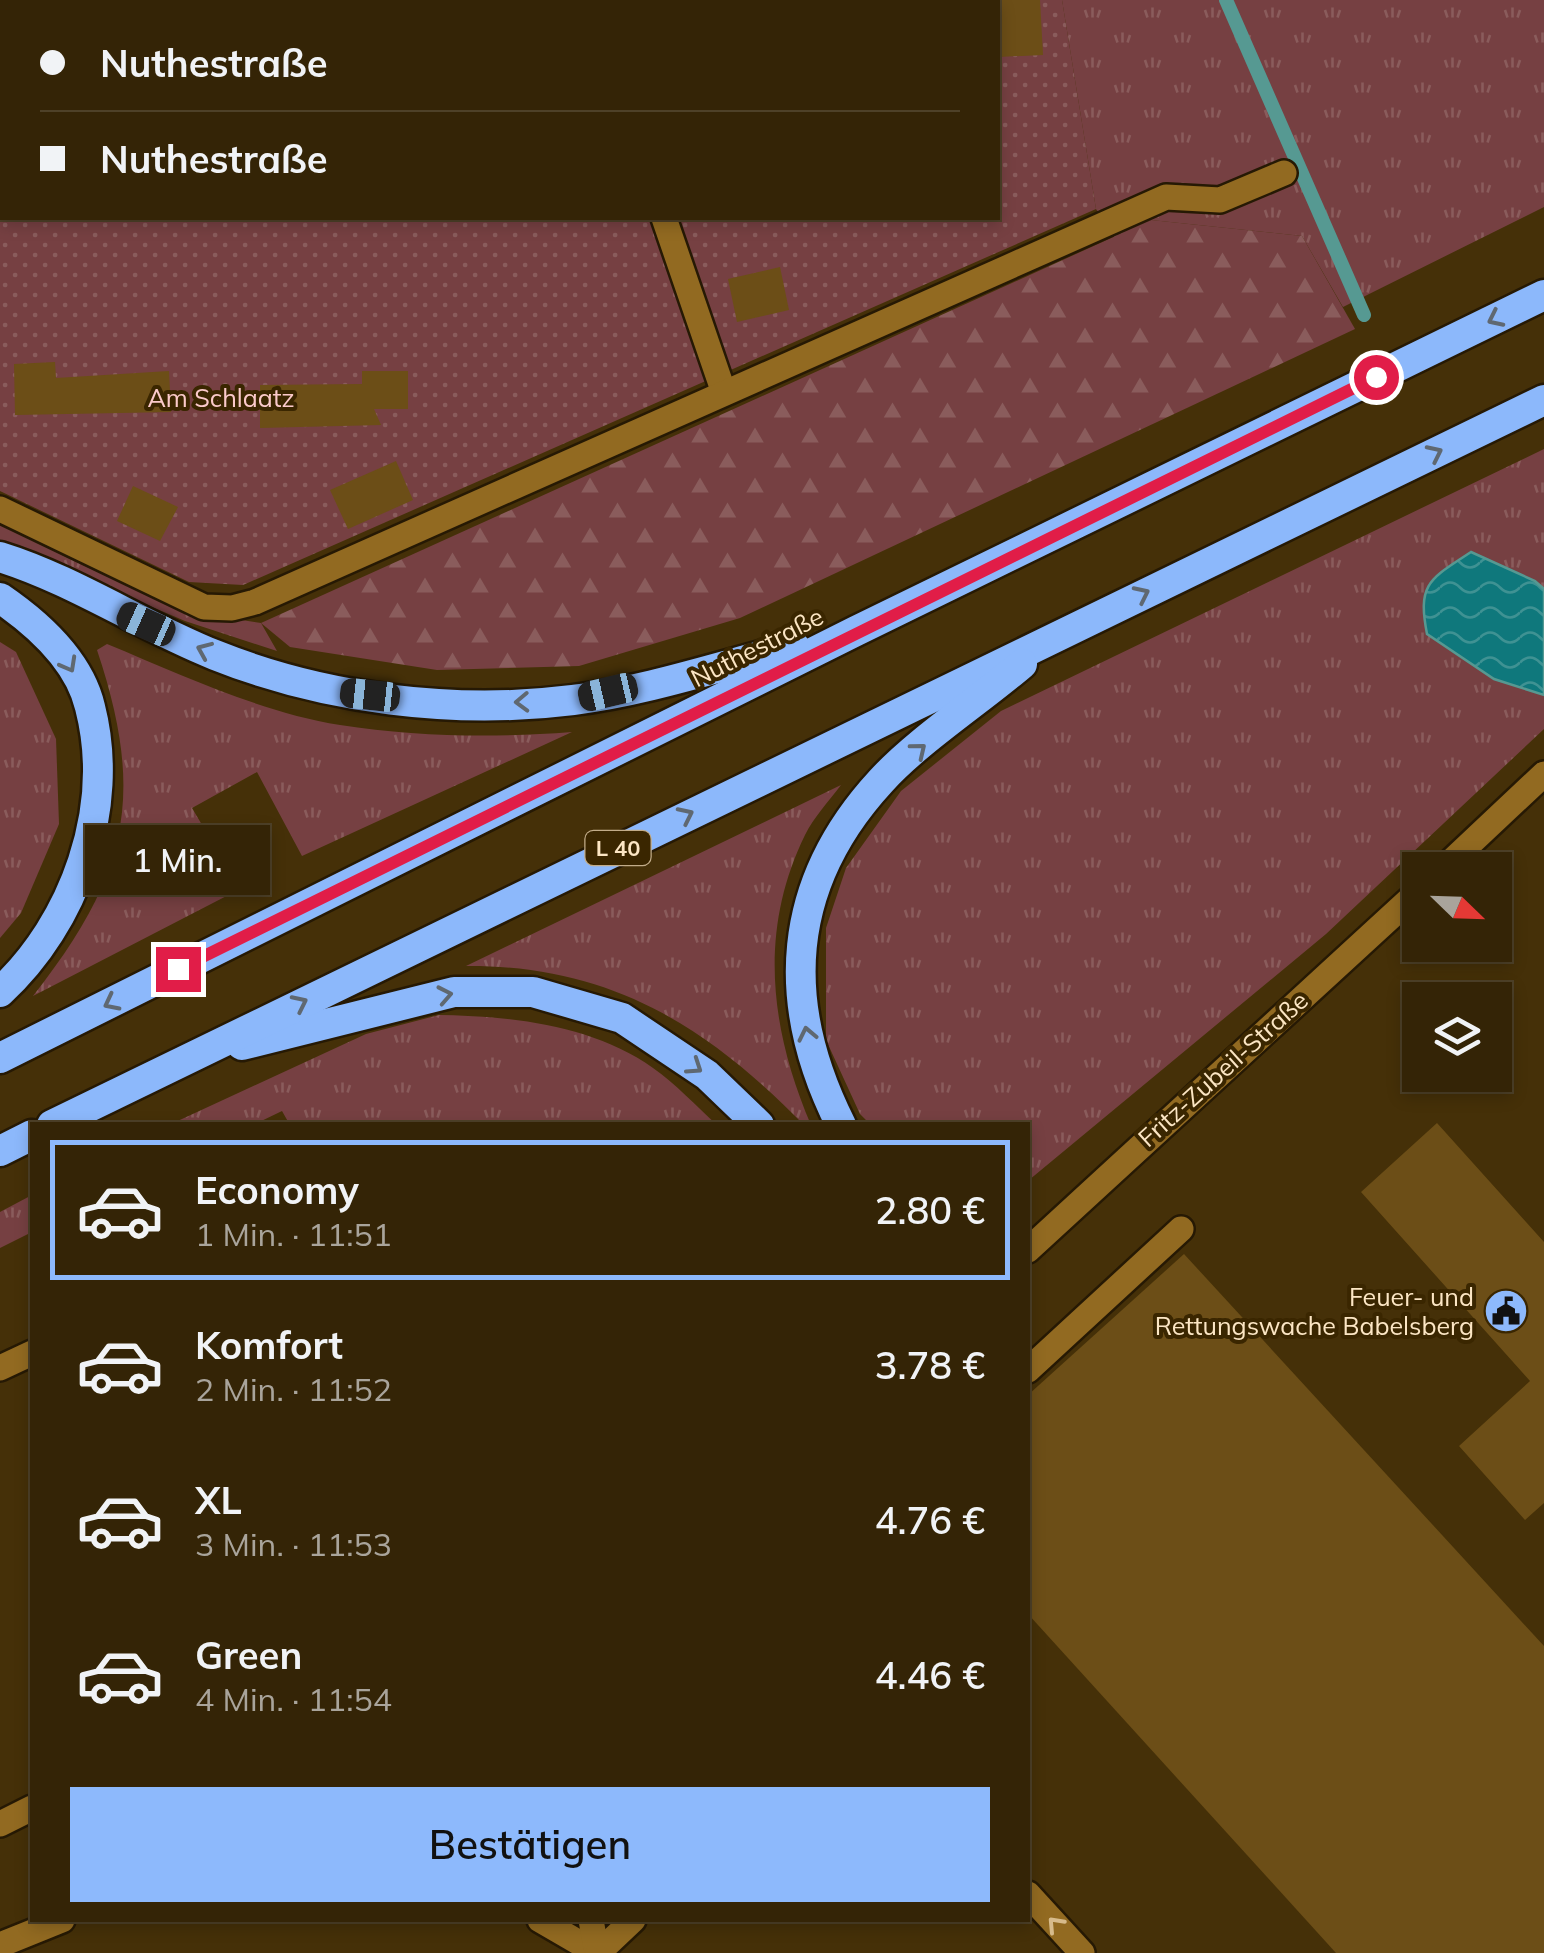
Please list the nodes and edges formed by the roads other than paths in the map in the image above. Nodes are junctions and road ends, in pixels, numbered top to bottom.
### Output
1 (1284, 173) dead end
2 (665, 220) edge
3 (1544, 295) edge
4 (724, 392) junction
5 (1544, 400) edge
6 (0, 509) edge
7 (0, 557) edge
8 (0, 598) edge
9 (856, 631) junction
10 (1055, 636) junction
11 (1544, 774) edge
12 (1461, 852) edge
13 (1402, 907) edge
14 (0, 992) edge
15 (0, 1058) edge
16 (180, 1060) junction
17 (58, 1122) edge
18 (756, 1122) edge
19 (839, 1122) edge
20 (30, 1136) edge
21 (0, 1152) edge
22 (1180, 1228) dead end
23 (1030, 1248) edge
24 (30, 1354) edge
25 (0, 1368) edge
26 (1030, 1368) edge
27 (30, 1809) edge
28 (0, 1824) edge
29 (1030, 1896) edge
30 (57, 1922) edge
31 (543, 1922) edge
32 (591, 1922) edge
33 (630, 1922) edge
34 (0, 1945) edge
35 (597, 1953) edge
36 (1082, 1953) edge

1 - 4 street
2 - 4 street
3 -> 9 highway, Nuthestraße
4 - 6 street
10 -> 5 highway, L 40
9 -> 7 highway
8 -> 14 highway
9 -> 15 highway, Nuthestraße
16 -> 10 highway, L 40
19 -> 10 highway
11 - 12 street
13 - 23 street, Fritz-Zubeil-Straße
16 - 17 highway, L 40
16 -> 18 highway
20 - 21 highway
22 - 26 street
24 - 25 street
27 - 28 street
36 -> 29 street
30 - 34 street
31 - 35 street
32 - 35 street
33 - 35 street

